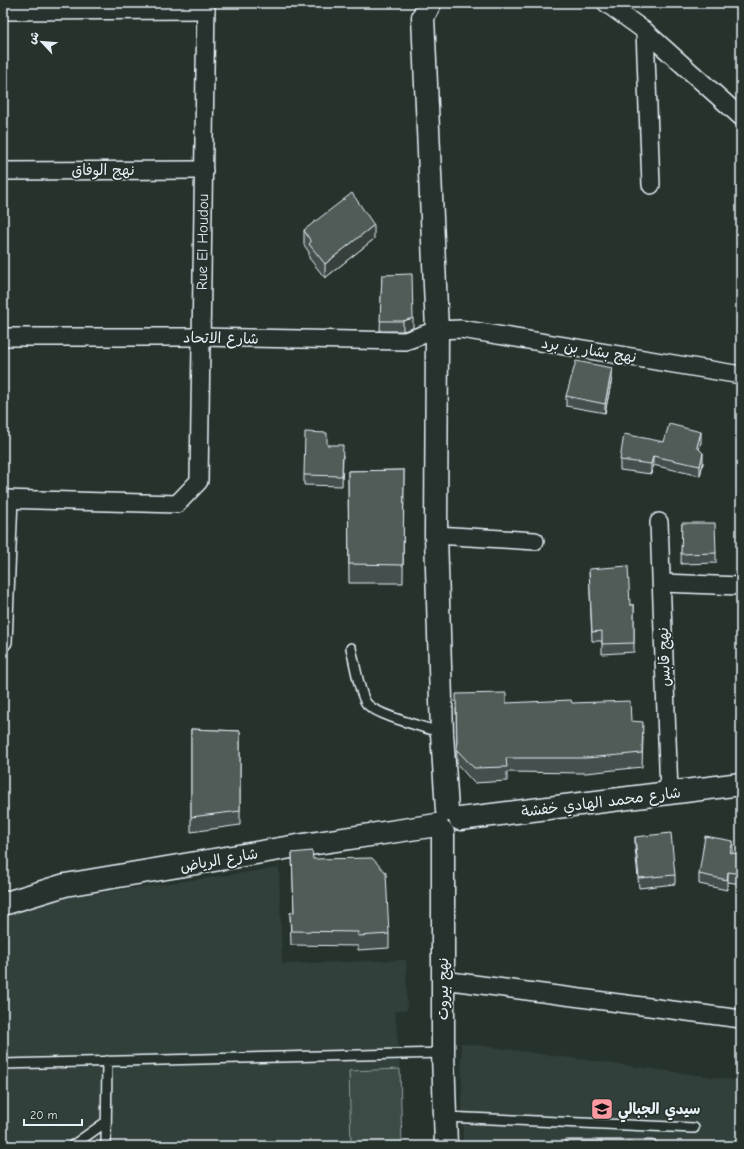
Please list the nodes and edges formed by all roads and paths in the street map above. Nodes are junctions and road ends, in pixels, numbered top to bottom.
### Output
1 (606, 3) edge
2 (206, 6) edge
3 (423, 8) edge
4 (3, 11) edge
5 (645, 31) junction
6 (741, 117) edge
7 (204, 170) junction
8 (3, 171) edge
9 (651, 185) dead end
10 (437, 330) junction
11 (3, 337) edge
12 (201, 337) junction
13 (741, 375) edge
14 (6, 499) edge
15 (659, 522) dead end
16 (436, 535) junction
17 (535, 541) dead end
18 (662, 583) junction
19 (741, 586) edge
20 (3, 642) edge
21 (351, 648) dead end
22 (442, 733) junction
23 (741, 784) edge
24 (669, 793) junction
25 (447, 822) junction
26 (3, 904) edge
27 (443, 980) junction
28 (741, 1019) edge
29 (443, 1053) junction
30 (107, 1062) junction
31 (3, 1064) edge
32 (445, 1117) junction
33 (106, 1122) junction
34 (694, 1128) dead end
35 (72, 1146) edge
36 (106, 1146) edge
37 (446, 1146) edge

1 - 5 street
2 - 4 street
2 - 7 street, Rue El Houdou
3 - 10 street, نهج بيروت
5 - 6 street
5 - 9 street
7 - 8 street, نهج الوفاق
7 - 12 street, Rue El Houdou
10 - 12 street, شارع الاتحاد
10 - 13 street, نهج بشار بن برد
10 - 16 street, نهج بيروت
11 - 12 street, شارع الاتحاد
12 - 14 street, Rue El Houdou
14 - 20 street
15 - 18 street, نهج قابس
16 - 17 street
16 - 22 street, نهج بيروت
18 - 19 street
18 - 24 street, نهج قابس
21 - 22 lane
22 - 25 street, نهج بيروت
23 - 24 street, شارع محمد الهادي خفشة
24 - 25 street, شارع محمد الهادي خفشة
25 - 26 street, شارع الرياض
25 - 27 street, نهج بيروت
27 - 28 street
27 - 29 street, نهج بيروت
29 - 30 lane
29 - 32 street, نهج بيروت
30 - 31 lane
30 - 33 lane
32 - 34 lane
32 - 37 street, نهج بيروت
33 - 35 lane
33 - 36 lane

